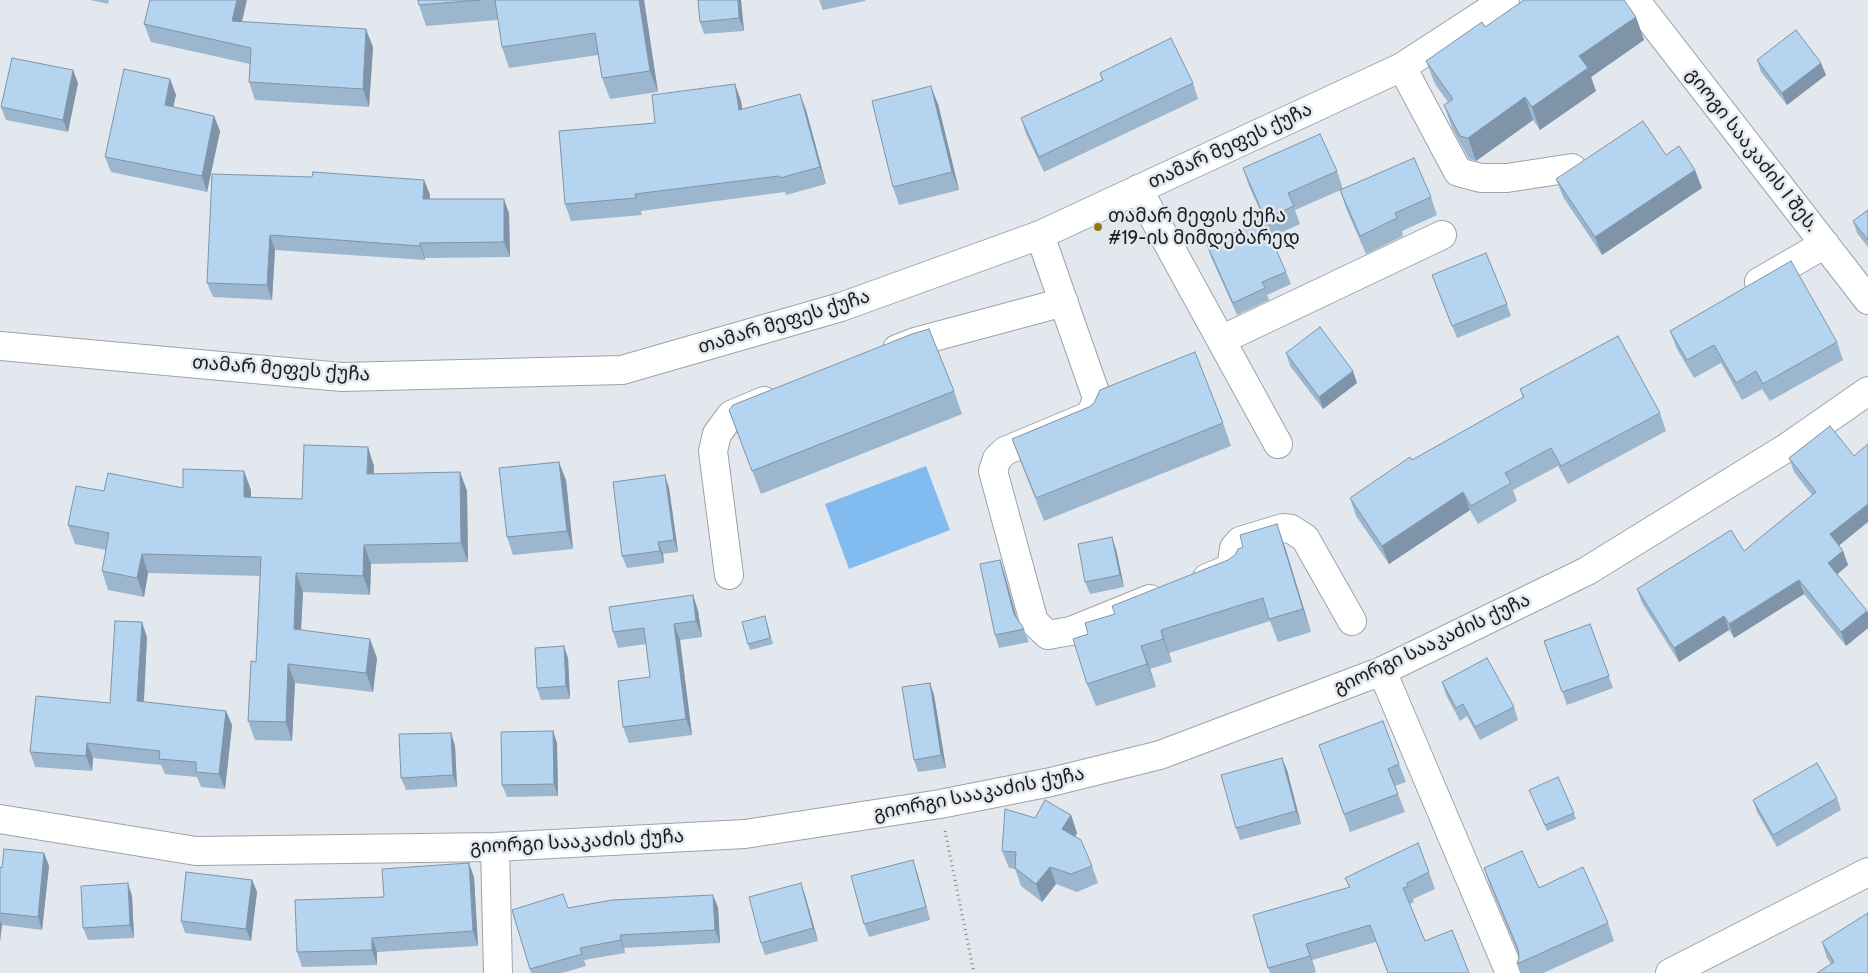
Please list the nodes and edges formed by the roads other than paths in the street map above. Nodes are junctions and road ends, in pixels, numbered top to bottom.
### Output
1 (1505, 0) edge
2 (1635, 0) edge
3 (1402, 67) junction
4 (1572, 168) edge
5 (1138, 189) junction
6 (1040, 234) junction
7 (1442, 235) dead end
8 (1825, 244) junction
9 (1741, 292) edge
10 (1868, 300) edge
11 (1064, 302) junction
12 (1221, 340) junction
13 (0, 346) edge
14 (878, 356) edge
15 (1868, 391) edge
16 (786, 392) edge
17 (1278, 444) dead end
18 (729, 575) dead end
19 (1352, 621) dead end
20 (1382, 671) junction
21 (0, 819) edge
22 (495, 847) junction
23 (1868, 872) edge
24 (498, 973) edge
25 (1510, 973) edge
26 (1670, 973) edge

1 - 3 street, თამარ მეფეს ქუჩა
2 - 8 street, გიოგი სააკაძის I შეს.
3 - 4 street
3 - 5 street, თამარ მეფეს ქუჩა
5 - 6 street, თამარ მეფეს ქუჩა
5 - 12 street
6 - 11 street
6 - 13 street, თამარ მეფეს ქუჩა
7 - 12 street
8 - 9 street
8 - 10 street, გიოგი სააკაძის I შეს.
11 - 14 street
11 - 19 street
12 - 17 street
15 - 20 street, გიორგი სააკაძის ქუჩა
16 - 18 street
20 - 22 street, გიორგი სააკაძის ქუჩა
20 - 25 street
21 - 22 street, გიორგი სააკაძის ქუჩა
22 - 24 street
23 - 26 street

